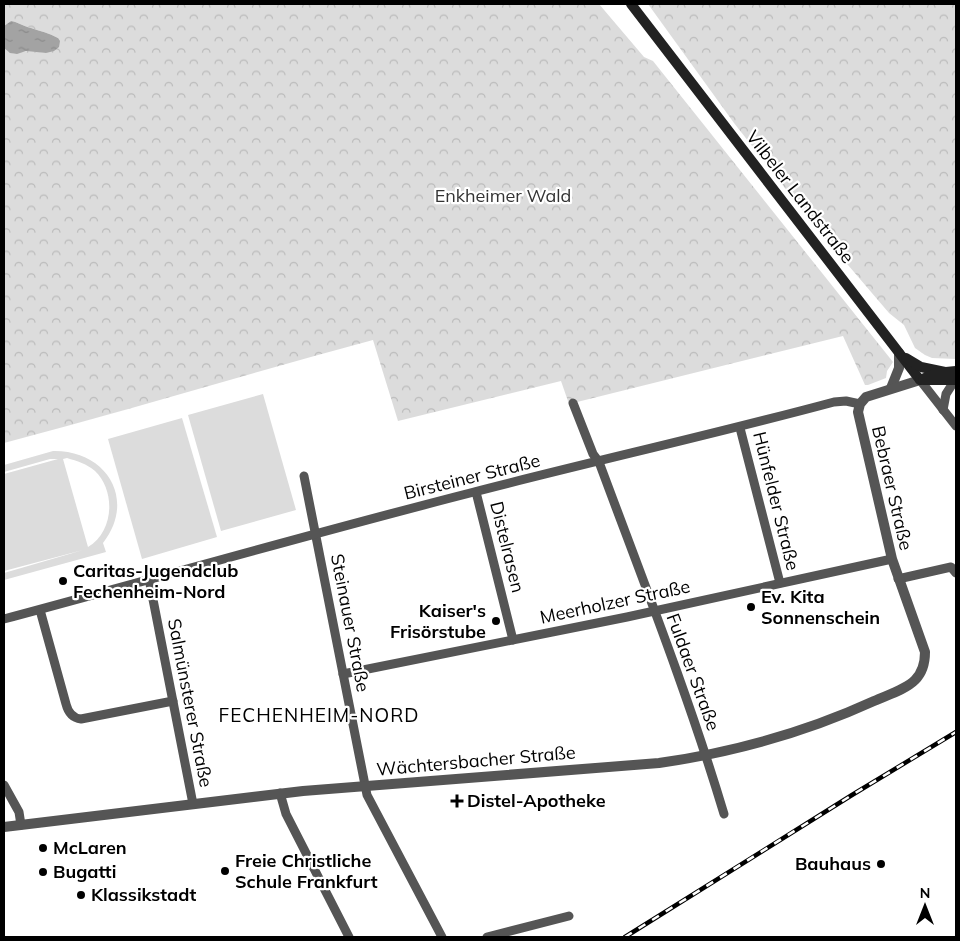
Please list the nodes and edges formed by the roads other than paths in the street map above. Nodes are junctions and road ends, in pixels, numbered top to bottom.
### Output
1 (631, 4) edge
2 (899, 353) junction
3 (945, 372) junction
4 (956, 377) edge
5 (920, 380) junction
6 (891, 388) junction
7 (573, 402) dead end
8 (860, 404) junction
9 (943, 410) junction
10 (956, 426) edge
11 (740, 428) junction
12 (599, 462) junction
13 (304, 476) dead end
14 (476, 492) junction
15 (315, 534) junction
16 (892, 559) junction
17 (956, 573) edge
18 (149, 579) junction
19 (898, 579) junction
20 (780, 583) junction
21 (40, 610) junction
22 (654, 610) junction
23 (4, 619) edge
24 (513, 640) junction
25 (925, 659) joint
26 (343, 674) junction
27 (173, 701) junction
28 (706, 756) junction
29 (4, 785) edge
30 (365, 786) junction
31 (280, 793) junction
32 (193, 804) junction
33 (724, 814) dead end
34 (21, 825) junction
35 (4, 827) edge
36 (569, 916) dead end
37 (349, 937) edge
38 (442, 937) edge
39 (488, 937) edge

1 - 2 main road, Vilbeler Landstraße
2 - 3 main road
2 - 5 main road, Vilbeler Landstraße
2 - 6 street
3 - 4 main road
3 - 5 main road
4 - 5 main road
4 - 9 street
5 - 6 street
5 - 9 street, Vilbeler Landstraße
6 - 8 street
7 - 12 street, Fuldaer Straße
8 - 11 street, Birsteiner Straße
8 - 16 street, Bebraer Straße
9 - 10 street, Vilbeler Landstraße
11 - 12 street, Birsteiner Straße
11 - 20 street, Hünfelder Straße
12 - 14 street, Birsteiner Straße
12 - 22 street, Fuldaer Straße
13 - 15 street, Steinauer Straße
14 - 15 street, Birsteiner Straße
14 - 24 street, Distelrasen
15 - 18 street, Birsteiner Straße
15 - 26 street, Steinauer Straße
16 - 19 street, Bebraer Straße
16 - 20 street, Meerholzer Straße
17 - 19 street, Bebraer Straße
18 - 21 street, Birsteiner Straße
18 - 27 street, Salmünsterer Straße
19 - 25 street, Bebraer Straße
20 - 22 street, Meerholzer Straße
21 - 23 street, Birsteiner Straße
21 - 27 street
22 - 24 street, Meerholzer Straße
22 - 28 street, Fuldaer Straße
24 - 26 street, Meerholzer Straße
25 - 28 street, Wächtersbacher Straße
26 - 30 street, Steinauer Straße
27 - 32 street, Salmünsterer Straße
28 - 30 street, Wächtersbacher Straße
28 - 33 street, Fuldaer Straße
29 - 34 street
30 - 31 street, Wächtersbacher Straße
30 - 38 street, Steinauer Straße
31 - 32 street, Wächtersbacher Straße
31 - 37 street
32 - 34 street, Wächtersbacher Straße
34 - 35 street, Wächtersbacher Straße
36 - 39 street

